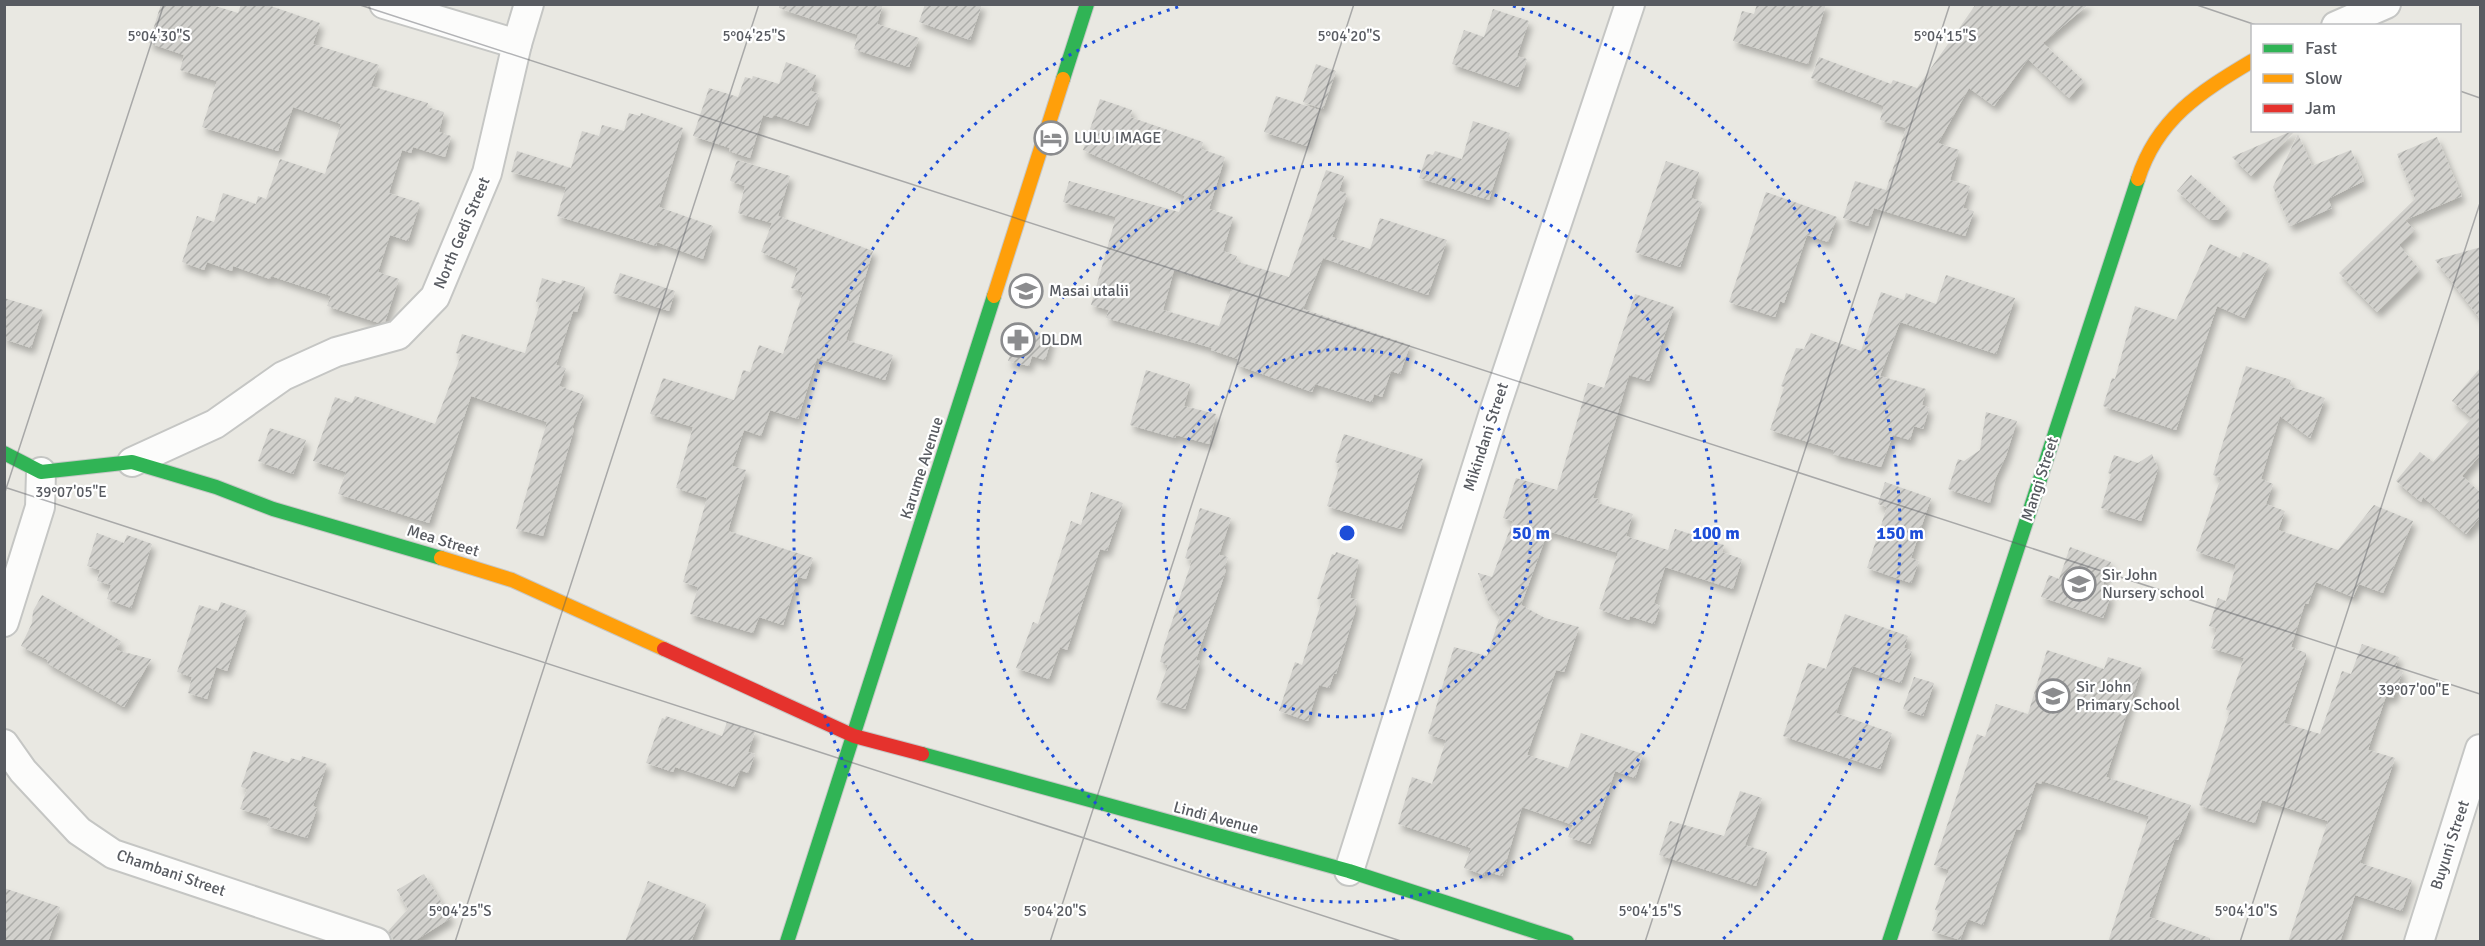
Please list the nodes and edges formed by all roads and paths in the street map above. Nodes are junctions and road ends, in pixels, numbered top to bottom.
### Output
1 (384, 4) edge
2 (529, 4) edge
3 (1088, 4) edge
4 (1630, 4) edge
5 (2386, 4) edge
6 (2341, 24) edge
7 (517, 45) junction
8 (2251, 62) edge
9 (4, 453) edge
10 (132, 462) junction
11 (41, 472) junction
12 (4, 621) edge
13 (854, 736) junction
14 (4, 744) edge
15 (2481, 749) edge
16 (1349, 871) junction
17 (376, 942) edge
18 (787, 942) edge
19 (1567, 942) edge
20 (1889, 942) edge
21 (2419, 942) edge

1 - 7 street
2 - 7 street, North Gedi Street
3 - 13 street, Karume Avenue
4 - 16 street, Mikindani Street
5 - 6 street
7 - 10 street, North Gedi Street
8 - 20 street, Mangi Street
9 - 11 street
10 - 11 street, Mea Street
10 - 13 street, Mea Street
11 - 12 street
13 - 16 street, Lindi Avenue
13 - 18 street, Karume Avenue
14 - 17 street, Chambani Street
15 - 21 street, Buyuni Street
16 - 19 street, Lindi Avenue

